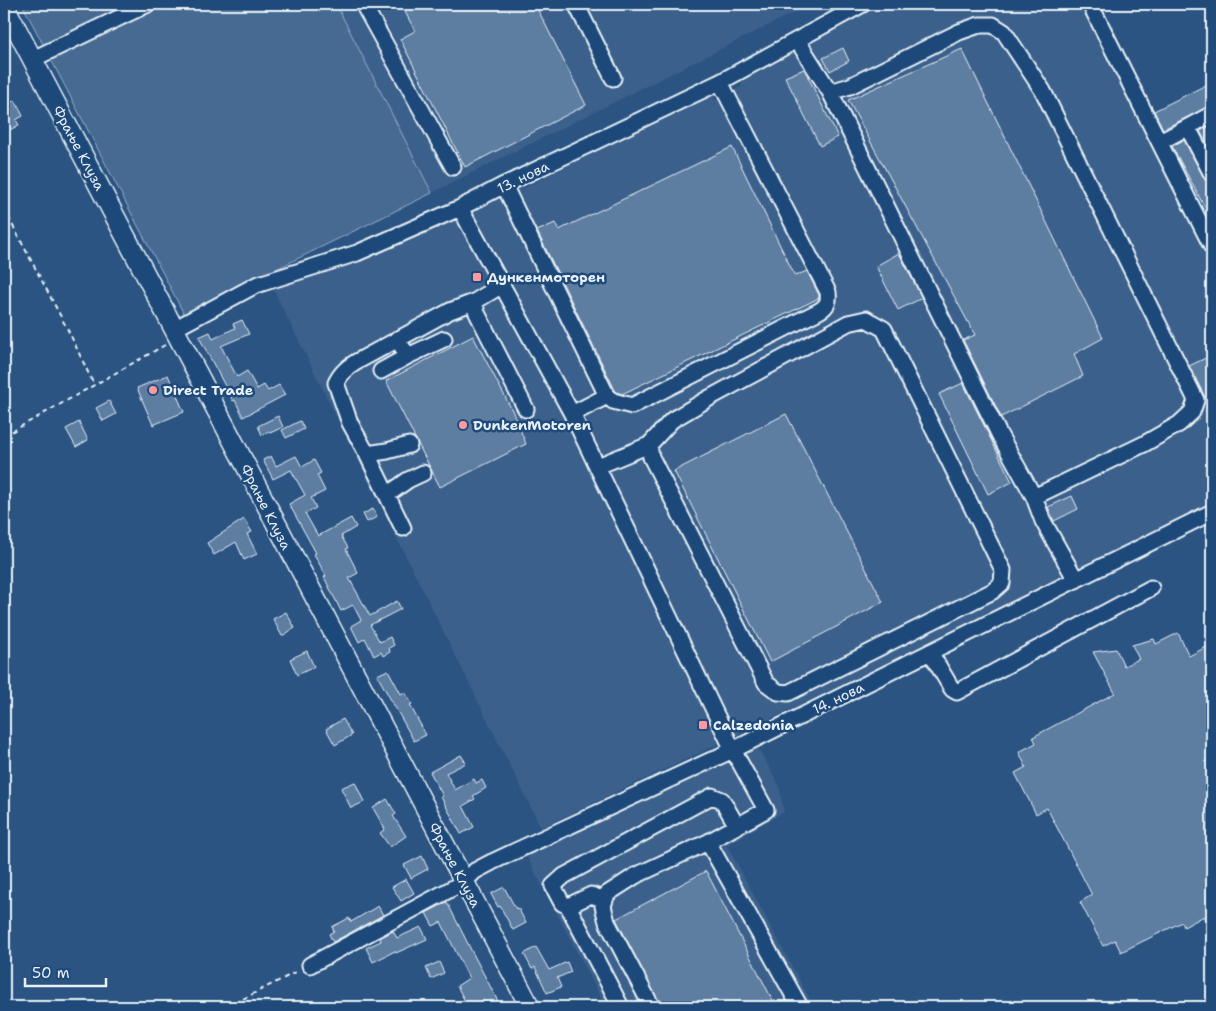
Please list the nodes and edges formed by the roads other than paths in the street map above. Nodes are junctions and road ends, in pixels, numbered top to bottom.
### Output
1 (148, 4) edge
2 (362, 4) edge
3 (576, 4) edge
4 (1090, 4) edge
5 (4, 5) edge
6 (859, 5) edge
7 (797, 40) junction
8 (32, 59) junction
9 (613, 78) dead end
10 (720, 82) junction
11 (830, 92) junction
12 (1212, 114) edge
13 (1188, 128) junction
14 (1160, 142) junction
15 (453, 168) dead end
16 (1212, 174) edge
17 (504, 185) junction
18 (460, 208) junction
19 (1210, 239) edge
20 (502, 285) junction
21 (474, 302) junction
22 (176, 333) junction
23 (397, 339) junction
24 (444, 339) dead end
25 (408, 356) junction
26 (381, 371) dead end
27 (607, 396) junction
28 (526, 409) dead end
29 (572, 414) junction
30 (409, 445) dead end
31 (649, 445) junction
32 (367, 454) junction
33 (598, 466) junction
34 (423, 473) dead end
35 (387, 495) junction
36 (1034, 496) junction
37 (1212, 512) edge
38 (403, 528) dead end
39 (1076, 580) junction
40 (1151, 588) dead end
41 (930, 652) junction
42 (733, 750) junction
43 (737, 826) junction
44 (708, 842) junction
45 (464, 882) junction
46 (605, 900) junction
47 (568, 906) junction
48 (310, 965) road end
49 (530, 1007) edge
50 (621, 1007) edge
51 (652, 1007) edge
52 (800, 1007) edge

1 - 8 street
2 - 15 street
3 - 9 street
4 - 14 street
5 - 8 main road, Фрање Клуза
6 - 7 street, 13. нова
7 - 10 street, 13. нова
7 - 11 street
8 - 22 main road, Фрање Клуза
10 - 17 street, 13. нова
10 - 27 street
11 - 36 street
11 - 36 street
12 - 13 street
13 - 14 street
13 - 16 street
14 - 19 street
17 - 18 street, 13. нова
17 - 27 street
18 - 20 street
18 - 22 street, 13. нова
20 - 21 street
20 - 29 street
21 - 23 street
21 - 28 street
22 - 45 main road, Фрање Клуза
23 - 25 street
23 - 32 street
24 - 25 street
25 - 26 street
27 - 29 street
29 - 33 street
30 - 32 street
31 - 31 street
31 - 33 street
32 - 35 street
33 - 42 street
34 - 35 street
35 - 38 street
36 - 39 street
37 - 39 street, 14. нова
39 - 41 street, 14. нова
40 - 41 street
41 - 42 street, 14. нова
42 - 43 street
42 - 45 street, 14. нова
43 - 44 street
43 - 47 street
44 - 46 street
44 - 52 street
45 - 48 street, 14. нова
45 - 49 main road, Фрање Клуза
46 - 47 street
46 - 51 street
47 - 50 street

